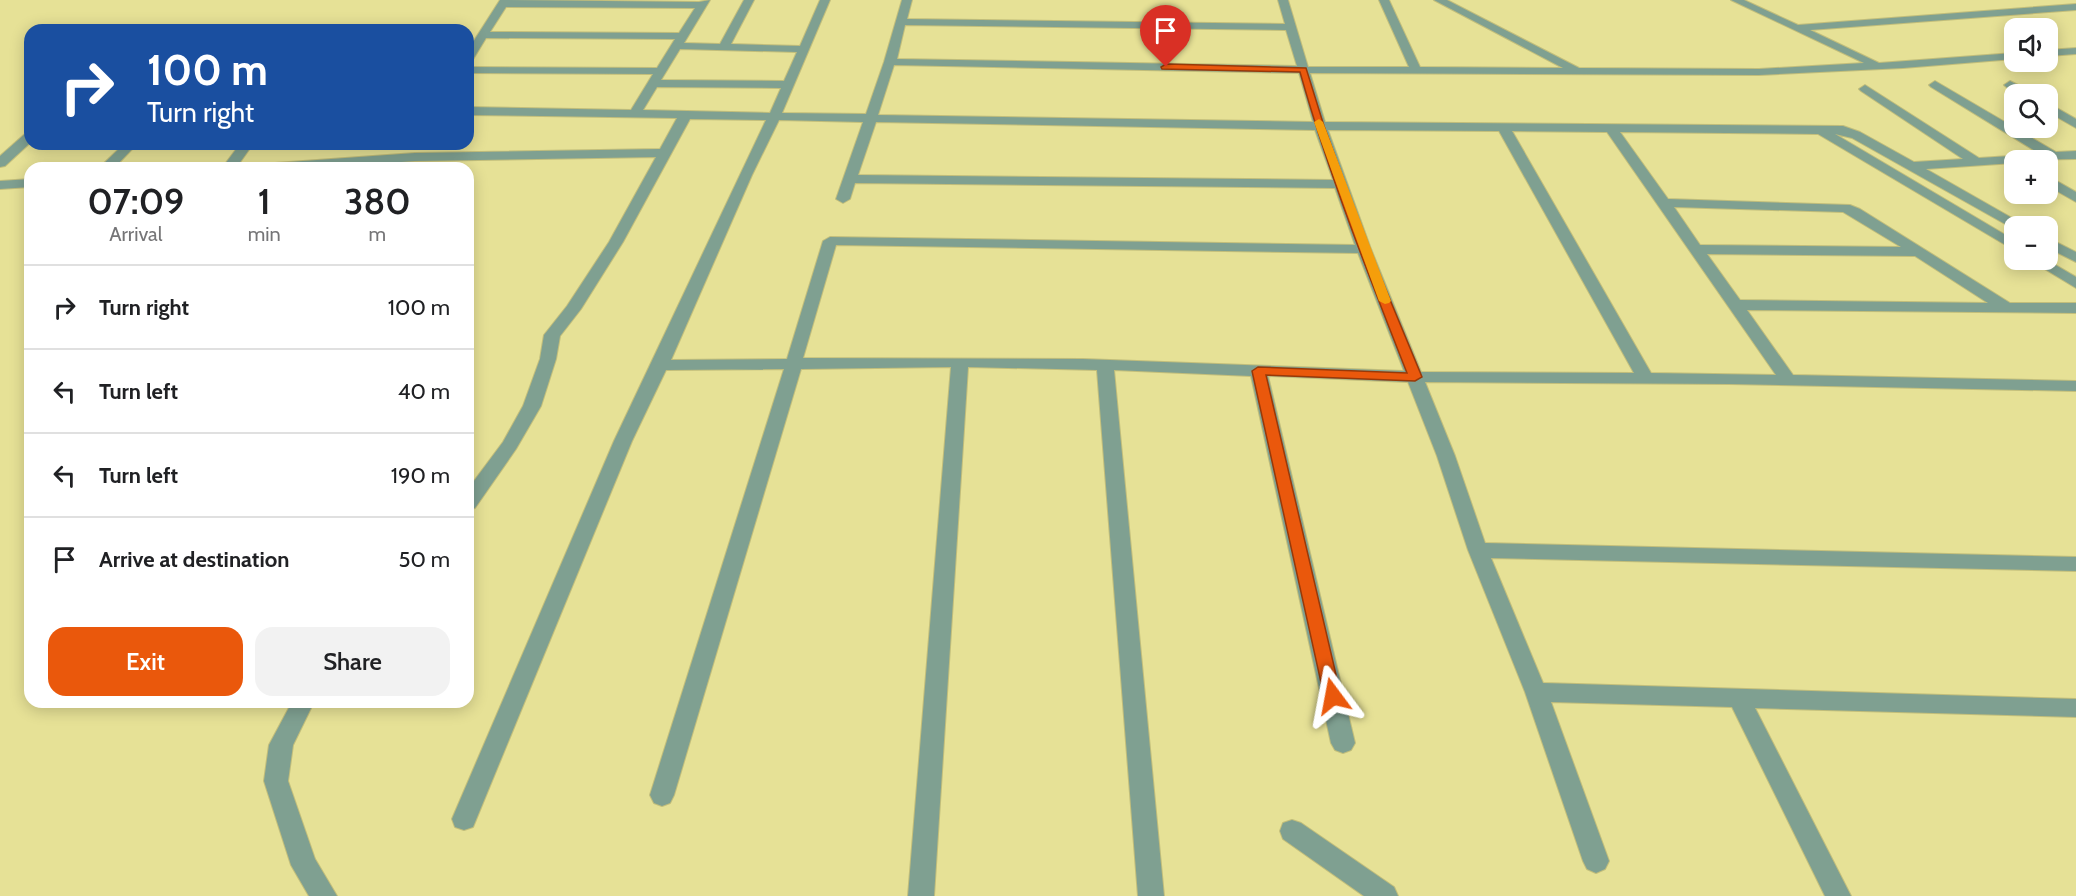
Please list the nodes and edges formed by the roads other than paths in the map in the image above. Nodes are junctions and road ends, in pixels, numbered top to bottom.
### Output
1 (749, 0) edge
2 (825, 0) edge
3 (907, 0) edge
4 (1283, 0) edge
5 (1384, 0) edge
6 (1439, 0) edge
7 (1736, 0) edge
8 (504, 2) edge
9 (704, 3) edge
10 (2076, 7) edge
11 (901, 22) junction
12 (1291, 27) junction
13 (1796, 28) junction
14 (483, 35) junction
15 (680, 41) junction
16 (724, 47) junction
17 (474, 49) edge
18 (804, 49) junction
19 (2076, 51) edge
20 (2058, 52) edge
21 (2004, 57) edge
22 (890, 62) junction
23 (1878, 66) junction
24 (474, 70) edge
25 (1303, 70) junction
26 (1416, 70) junction
27 (1578, 71) junction
28 (661, 72) junction
29 (654, 83) junction
30 (788, 85) junction
31 (1935, 85) dead end
32 (1865, 89) dead end
33 (474, 111) edge
34 (635, 113) junction
35 (2058, 113) edge
36 (686, 114) junction
37 (775, 116) junction
38 (871, 117) junction
39 (2076, 124) edge
40 (1320, 126) junction
41 (1503, 127) junction
42 (1611, 128) junction
43 (1821, 130) junction
44 (24, 141) edge
45 (125, 150) edge
46 (2043, 150) edge
47 (665, 153) junction
48 (2076, 155) edge
49 (2058, 157) edge
50 (2004, 161) edge
51 (112, 162) edge
52 (437, 162) edge
53 (1977, 162) junction
54 (0, 163) edge
55 (1911, 166) junction
56 (849, 179) junction
57 (24, 183) edge
58 (1341, 184) junction
59 (0, 185) edge
60 (2058, 186) edge
61 (2076, 198) edge
62 (843, 200) dead end
63 (1664, 203) junction
64 (2004, 218) edge
65 (2004, 240) edge
66 (2058, 248) edge
67 (1364, 249) junction
68 (1696, 249) junction
69 (1919, 252) junction
70 (2076, 258) edge
71 (2054, 270) edge
72 (2076, 283) edge
73 (1735, 304) junction
74 (2006, 307) junction
75 (2076, 308) edge
76 (960, 362) junction
77 (794, 364) junction
78 (660, 365) junction
79 (1105, 365) junction
80 (1258, 371) junction
81 (1415, 377) junction
82 (1646, 379) junction
83 (1789, 381) junction
84 (2076, 386) edge
85 (474, 495) edge
86 (1478, 550) junction
87 (2076, 564) edge
88 (1536, 692) junction
89 (1739, 698) junction
90 (300, 708) edge
91 (2076, 708) edge
92 (1343, 743) dead end
93 (662, 795) dead end
94 (464, 819) dead end
95 (1292, 831) dead end
96 (1596, 861) dead end
97 (324, 896) edge
98 (921, 896) edge
99 (1151, 896) edge
100 (1385, 896) edge
101 (1838, 896) edge

1 - 16 street
2 - 18 street
3 - 11 street
4 - 12 street
5 - 26 street
6 - 27 street
7 - 13 street
8 - 9 street
8 - 14 street
9 - 15 street
10 - 13 street
11 - 12 street
11 - 22 street
12 - 25 street
13 - 23 street
14 - 15 street
14 - 17 street
15 - 16 street
15 - 28 street
16 - 18 street
18 - 30 street
19 - 20 street
21 - 23 street
22 - 25 street
22 - 38 street
23 - 27 street
24 - 28 street
25 - 26 street
25 - 40 street
26 - 27 street
28 - 29 street
29 - 30 street
29 - 34 street
30 - 37 street
31 - 46 street
32 - 53 street
33 - 34 street
34 - 36 street
35 - 39 street
36 - 37 street
36 - 47 street
37 - 38 street
37 - 78 street
38 - 40 street
38 - 56 street
40 - 41 street
40 - 58 street
41 - 42 street
41 - 82 street
42 - 43 street
42 - 63 street
43 - 55 street
43 - 65 street
44 - 54 street
45 - 51 street
47 - 52 street
47 - 85 street
48 - 49 street
50 - 53 street
53 - 55 street
55 - 64 street
56 - 58 street
56 - 62 street
57 - 59 street
58 - 67 street
60 - 61 street
63 - 68 street
63 - 69 street
66 - 70 street
67 - 77 street
67 - 81 street
68 - 69 street
68 - 73 street
69 - 74 street
71 - 72 street
73 - 74 street
73 - 83 street
74 - 75 street
76 - 77 street
76 - 79 street
76 - 98 street
77 - 78 street
77 - 93 street
78 - 94 street
79 - 80 street
79 - 99 street
80 - 81 street
80 - 92 street
81 - 82 street
81 - 86 street
82 - 83 street
83 - 84 street
86 - 87 street
86 - 88 street
88 - 89 street
88 - 96 street
89 - 91 street
89 - 101 street
90 - 97 street
95 - 100 street

